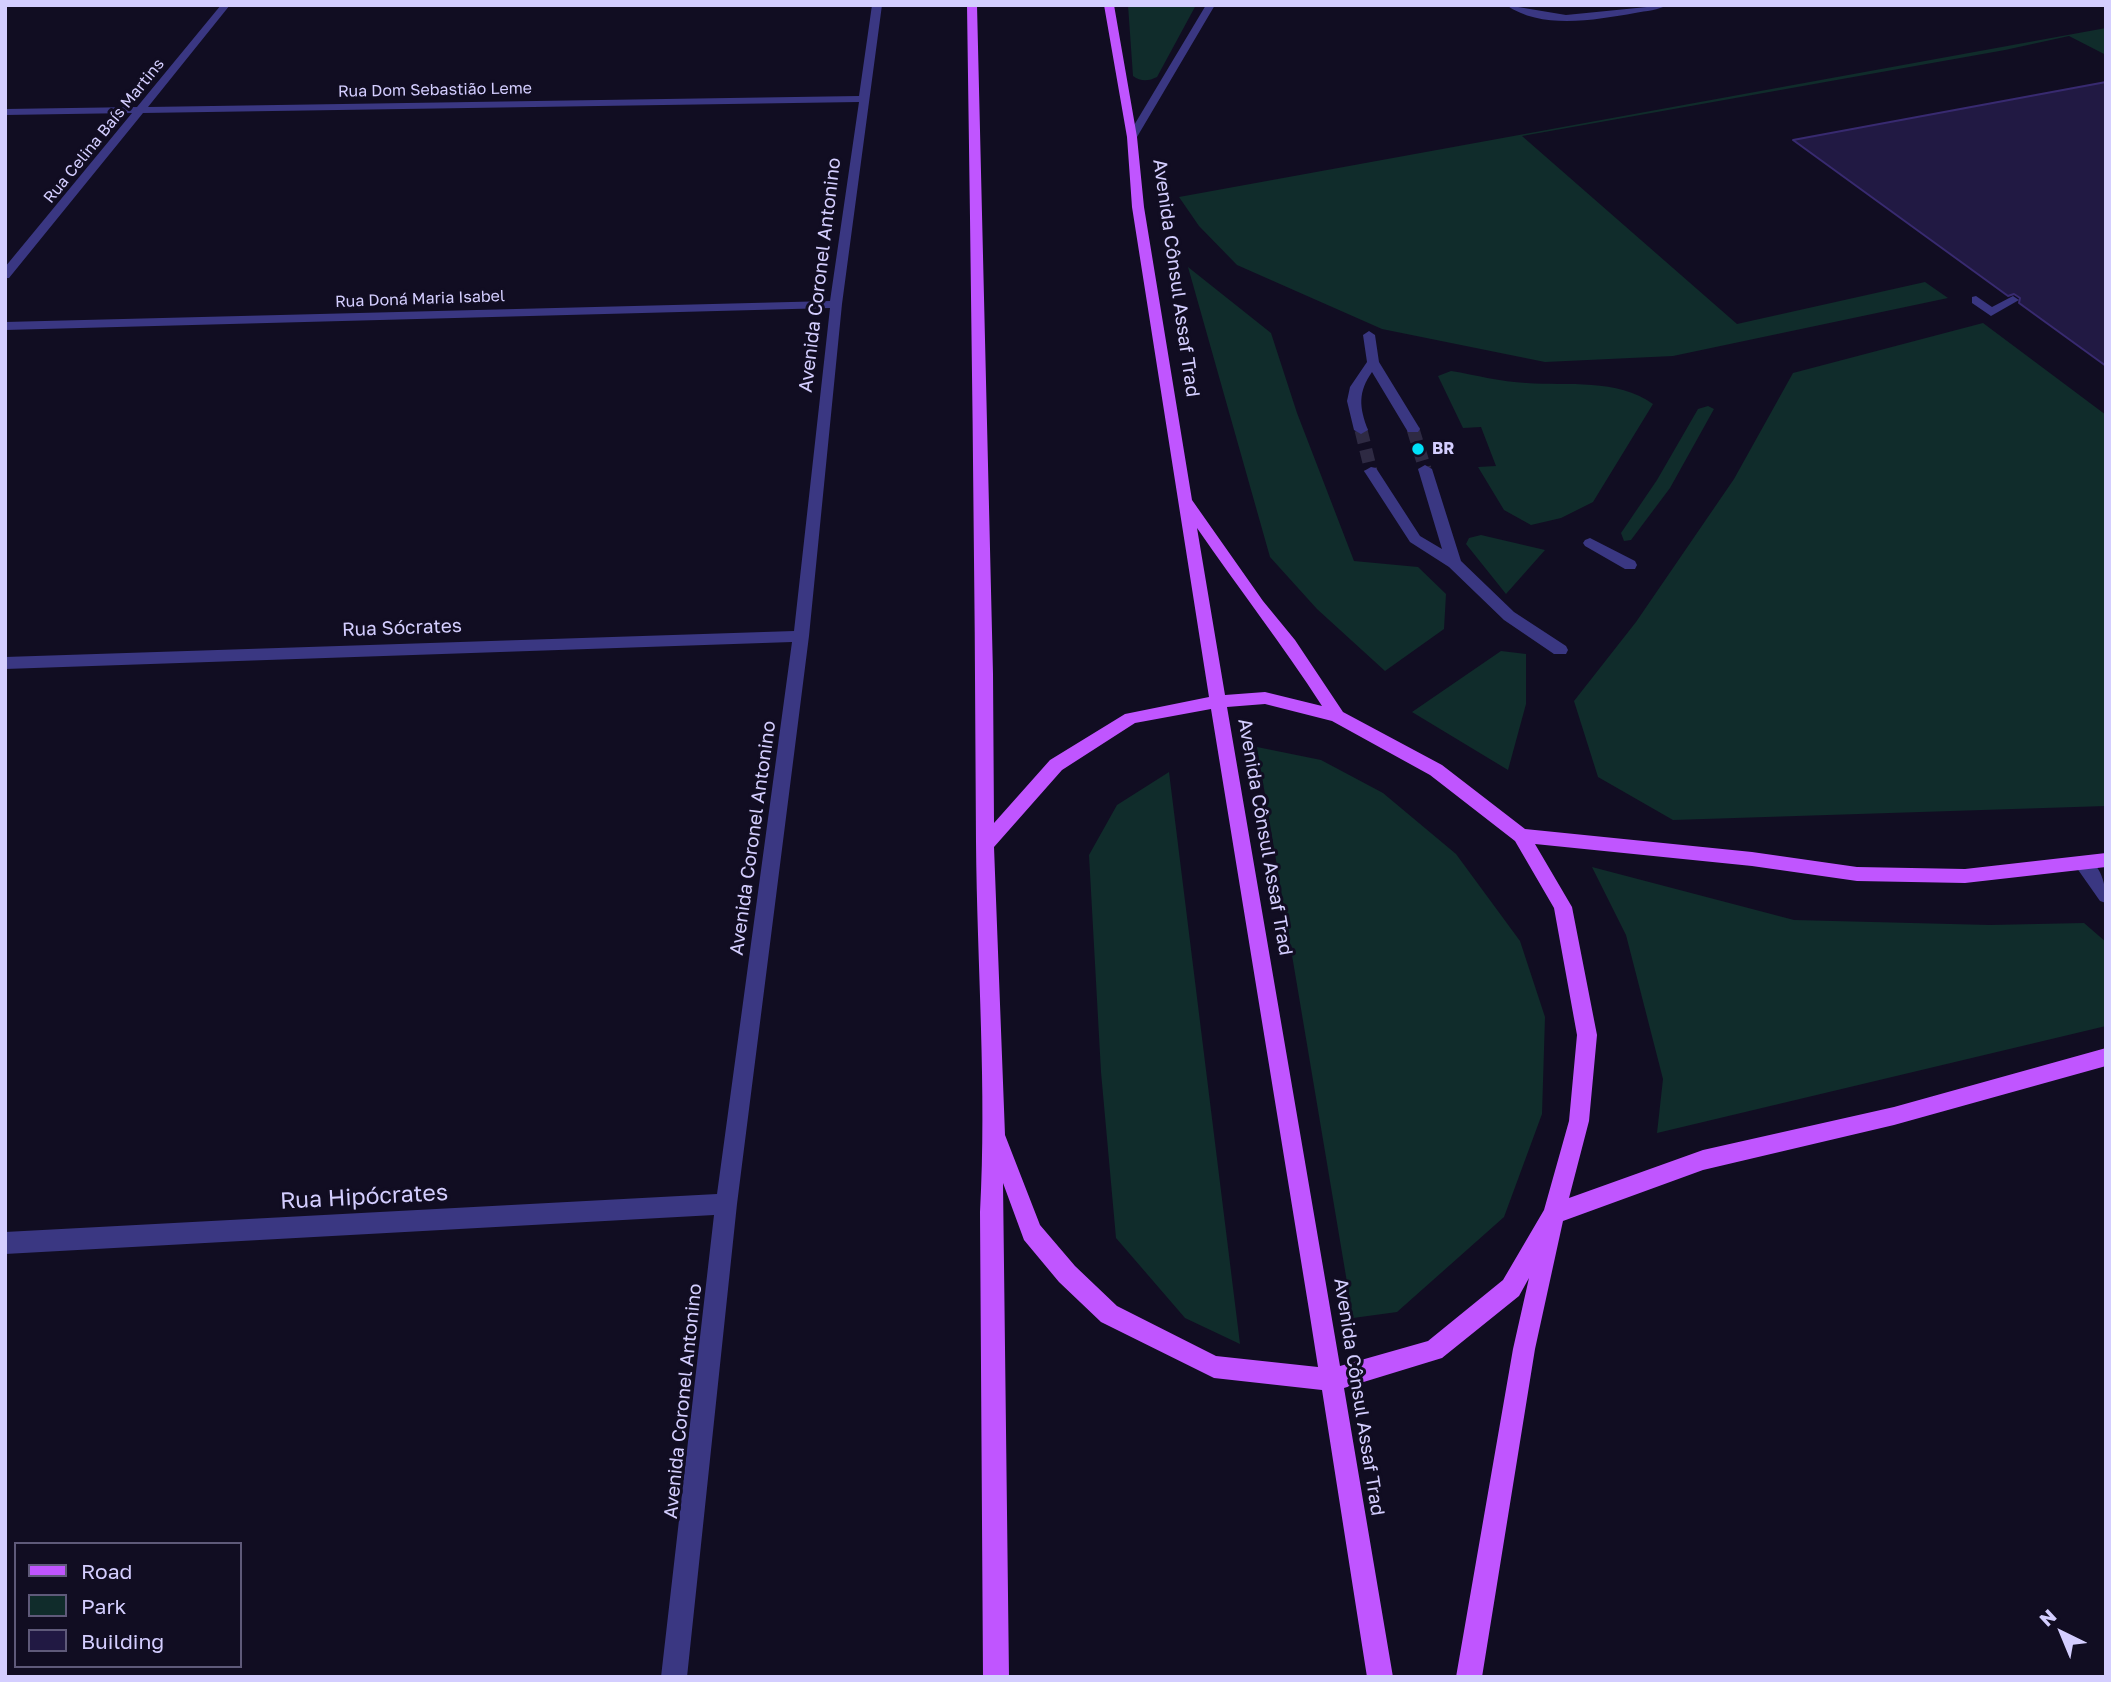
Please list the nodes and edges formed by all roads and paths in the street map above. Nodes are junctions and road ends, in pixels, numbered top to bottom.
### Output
1 (226, 5) edge
2 (877, 5) edge
3 (972, 5) edge
4 (1108, 5) edge
5 (1211, 5) edge
6 (1510, 5) edge
7 (1663, 5) edge
8 (864, 99) junction
9 (141, 111) junction
10 (5, 112) edge
11 (1132, 137) junction
12 (5, 275) edge
13 (1976, 300) joint
14 (836, 304) junction
15 (5, 326) edge
16 (1369, 335) dead end
17 (1373, 362) junction
18 (1413, 429) tunnel mouth
19 (1361, 430) tunnel mouth
20 (1425, 469) tunnel mouth
21 (1371, 471) tunnel mouth
22 (1184, 500) junction
23 (1590, 543) dead end
24 (1454, 563) junction
25 (1630, 565) dead end
26 (801, 636) junction
27 (1560, 650) dead end
28 (5, 663) edge
29 (1217, 702) junction
30 (1337, 716) junction
31 (1521, 836) junction
32 (985, 845) junction
33 (2106, 860) edge
34 (2084, 864) junction
35 (2106, 896) edge
36 (2106, 1058) edge
37 (995, 1135) junction
38 (726, 1204) junction
39 (1554, 1214) junction
40 (5, 1243) edge
41 (1333, 1380) junction
42 (674, 1677) edge
43 (996, 1677) edge
44 (1380, 1677) edge
45 (1469, 1677) edge

1 - 9 street, Rua Celina Baís Martins
2 - 8 street, Avenida Coronel Antonino
3 - 32 main road
4 - 11 main road, Avenida Cônsul Assaf Trad
5 - 11 street
6 - 7 street
8 - 9 street, Rua Dom Sebastião Leme
8 - 14 street, Avenida Coronel Antonino
9 - 10 street, Rua Dom Sebastião Leme
9 - 12 street, Rua Celina Baís Martins
11 - 22 main road, Avenida Cônsul Assaf Trad
13 - 13 street
14 - 15 street, Rua Doná Maria Isabel
14 - 26 street, Avenida Coronel Antonino
16 - 17 street
17 - 18 street
17 - 19 street
20 - 24 street
21 - 24 street
22 - 29 main road, Avenida Cônsul Assaf Trad
22 - 30 main road
23 - 25 street
24 - 27 street
26 - 28 street, Rua Sócrates
26 - 38 street, Avenida Coronel Antonino
29 - 30 main road
29 - 32 main road
29 - 41 main road, Avenida Cônsul Assaf Trad
30 - 31 main road
31 - 34 main road
31 - 39 main road
32 - 37 main road
33 - 34 main road
34 - 35 street
36 - 39 main road
37 - 41 main road
37 - 43 main road
38 - 40 street, Rua Hipócrates
38 - 42 street, Avenida Coronel Antonino
39 - 41 main road
39 - 45 main road
41 - 44 main road, Avenida Cônsul Assaf Trad

